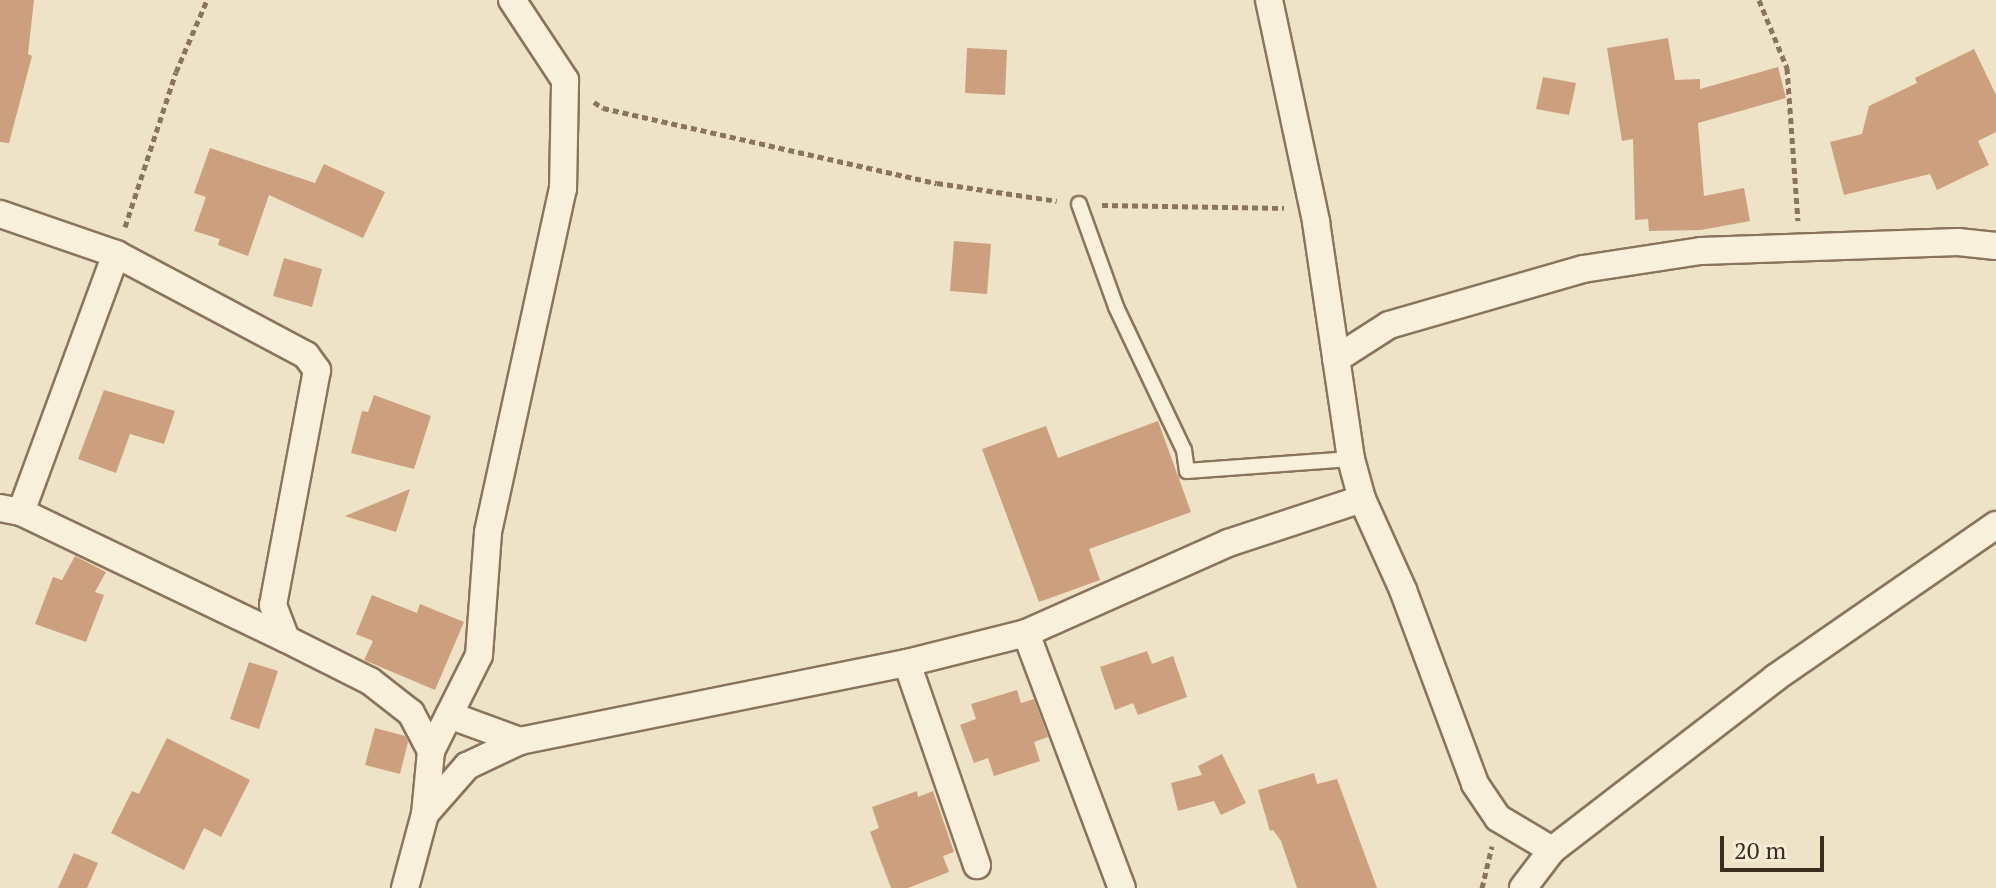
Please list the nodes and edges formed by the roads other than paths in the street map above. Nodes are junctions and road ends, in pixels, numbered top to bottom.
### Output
1 (512, 0) edge
2 (1269, 0) edge
3 (1079, 204) road end
4 (0, 214) edge
5 (1996, 246) edge
6 (116, 254) junction
7 (1336, 359) junction
8 (1351, 459) junction
9 (1362, 499) junction
10 (10, 510) edge
11 (1996, 525) edge
12 (1026, 633) junction
13 (286, 639) junction
14 (907, 663) junction
15 (449, 715) junction
16 (520, 741) junction
17 (431, 751) junction
18 (425, 814) junction
19 (1552, 850) junction
20 (977, 865) dead end
21 (405, 888) edge
22 (1122, 888) edge
23 (1523, 888) edge

1 - 15 street
2 - 7 street
3 - 8 lane
4 - 6 street
5 - 7 street
6 - 10 street
6 - 13 street
7 - 8 street
8 - 9 street
9 - 12 street
9 - 19 street
10 - 13 street
11 - 19 street
12 - 14 street
12 - 22 street
13 - 17 street
14 - 16 street
14 - 20 street
15 - 16 street
15 - 17 street
16 - 18 street
17 - 18 street
18 - 21 street
19 - 23 street

